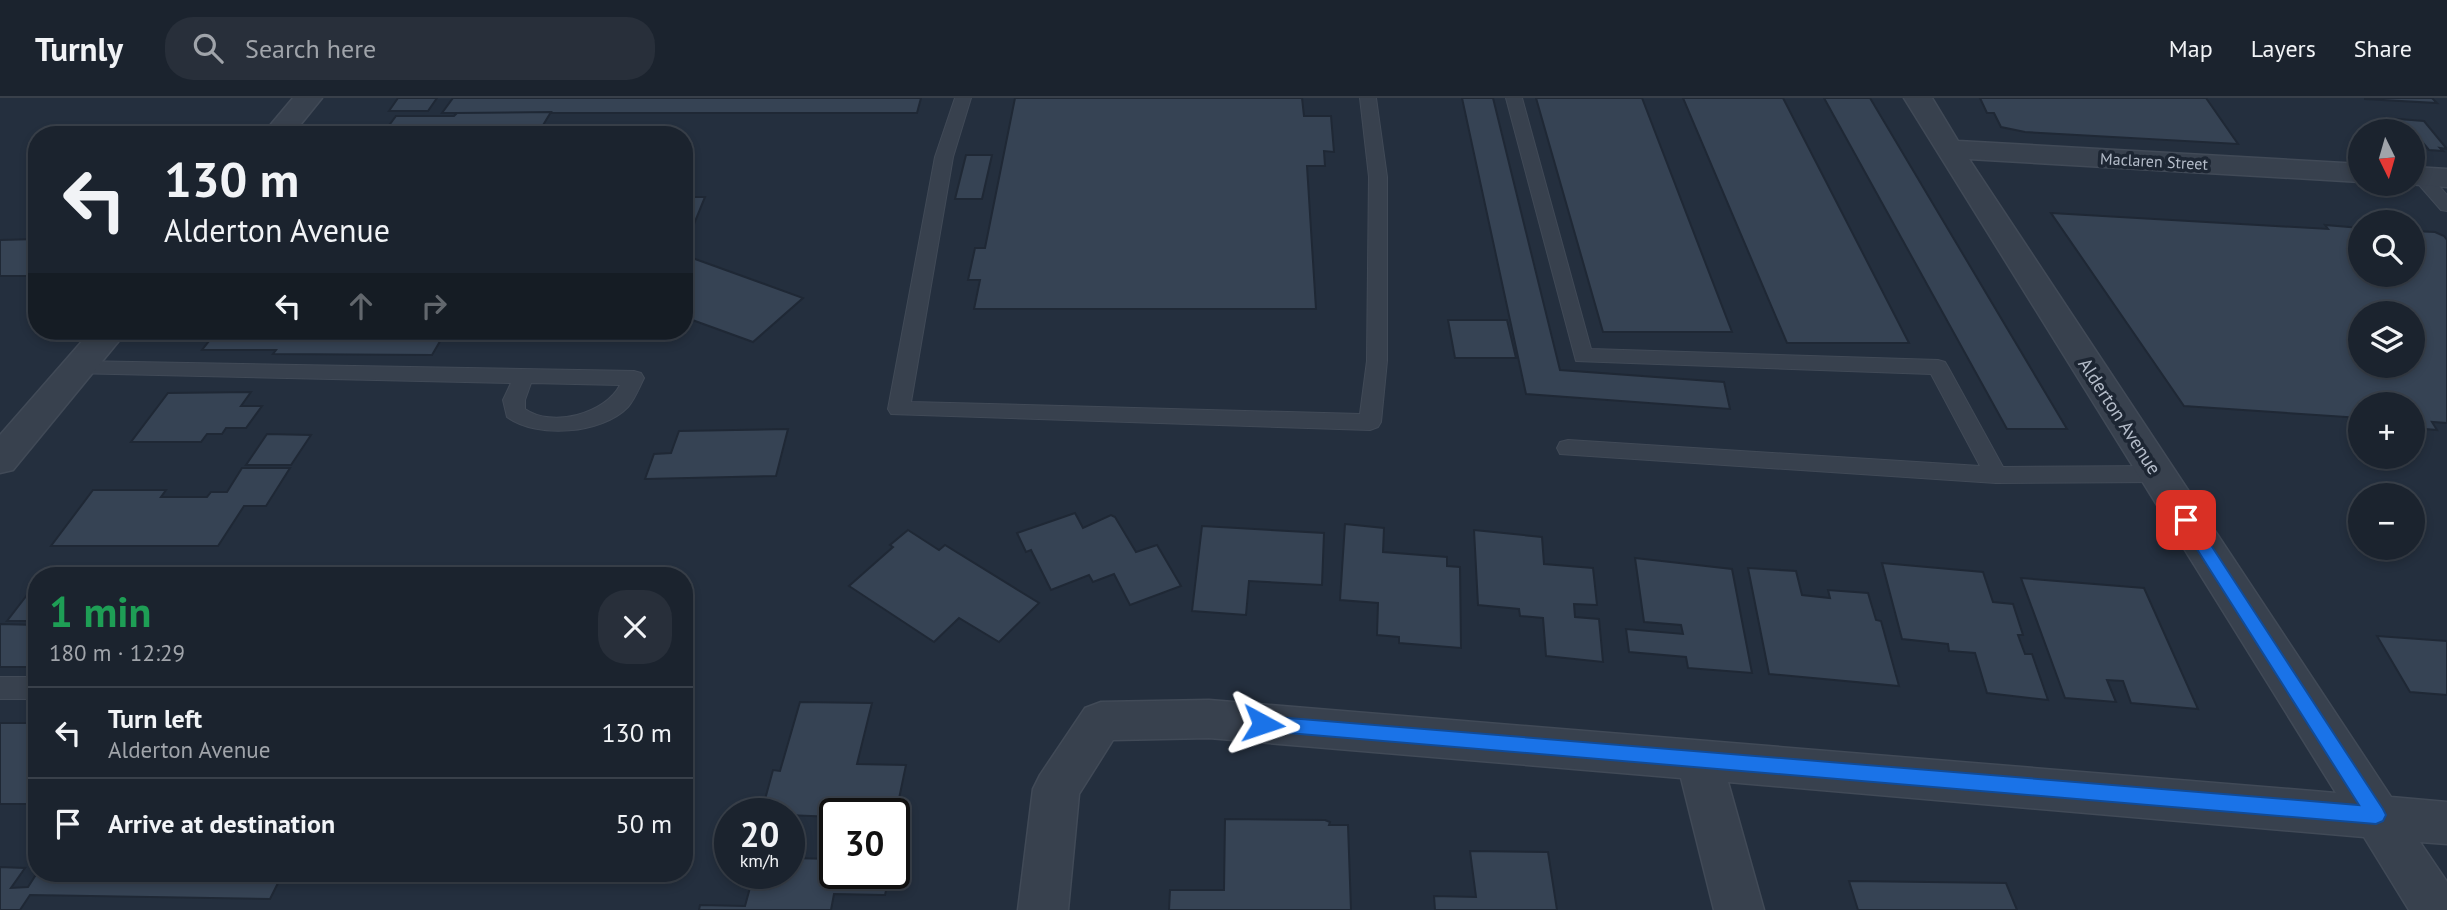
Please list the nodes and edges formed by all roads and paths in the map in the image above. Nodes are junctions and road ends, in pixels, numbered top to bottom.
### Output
1 (308, 98) edge
2 (963, 98) edge
3 (1368, 98) edge
4 (1514, 98) edge
5 (1918, 98) edge
6 (284, 126) edge
7 (1948, 149) junction
8 (2348, 172) edge
9 (2427, 177) edge
10 (2447, 206) edge
11 (102, 340) edge
12 (78, 368) junction
13 (524, 376) junction
14 (1568, 448) dead end
15 (0, 460) edge
16 (2157, 474) junction
17 (1996, 475) junction
18 (0, 688) edge
19 (28, 688) edge
20 (1699, 761) junction
21 (2376, 815) junction
22 (2447, 823) edge
23 (1043, 910) edge
24 (1739, 910) edge
25 (2437, 910) edge

1 - 6 street
2 - 3 lane
4 - 17 lane
5 - 7 street, Alderton Avenue
7 - 8 street, Maclaren Street
7 - 16 street, Alderton Avenue
9 - 10 lane
11 - 12 street
12 - 13 lane
12 - 15 street
13 - 13 lane
14 - 17 lane
16 - 17 lane
16 - 21 street, Alderton Avenue
18 - 19 lane
20 - 21 street
20 - 23 street
20 - 24 street
21 - 22 street
21 - 25 street, Alderton Avenue

